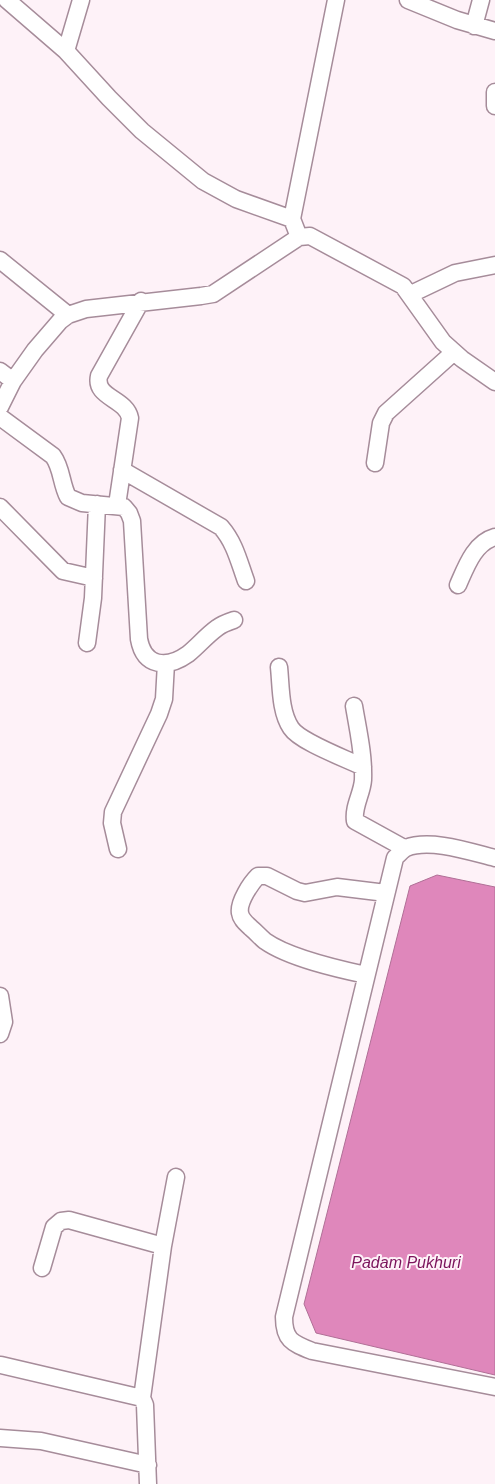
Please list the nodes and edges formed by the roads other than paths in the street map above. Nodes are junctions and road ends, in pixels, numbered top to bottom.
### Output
1 (7, 0) edge
2 (80, 0) edge
3 (336, 0) edge
4 (408, 0) edge
5 (481, 0) edge
6 (474, 26) junction
7 (495, 31) edge
8 (66, 51) junction
9 (495, 92) edge
10 (495, 106) edge
11 (292, 219) junction
12 (299, 237) junction
13 (0, 260) edge
14 (495, 265) edge
15 (411, 294) junction
16 (141, 302) junction
17 (68, 315) junction
18 (454, 352) junction
19 (0, 371) edge
20 (13, 381) junction
21 (495, 382) edge
22 (0, 407) edge
23 (0, 417) edge
24 (375, 463) dead end
25 (122, 470) junction
26 (98, 504) junction
27 (117, 505) junction
28 (0, 507) edge
29 (495, 537) edge
30 (94, 578) junction
31 (246, 581) dead end
32 (458, 585) dead end
33 (234, 620) dead end
34 (87, 643) dead end
35 (166, 663) junction
36 (279, 667) dead end
37 (354, 706) dead end
38 (363, 767) junction
39 (404, 848) junction
40 (118, 849) dead end
41 (495, 858) edge
42 (386, 893) junction
43 (366, 975) junction
44 (0, 996) edge
45 (0, 1034) edge
46 (176, 1177) dead end
47 (163, 1246) junction
48 (42, 1268) dead end
49 (1, 1365) edge
50 (495, 1387) edge
51 (142, 1398) junction
52 (0, 1438) edge
53 (148, 1465) junction
54 (148, 1484) edge

1 - 8 street
2 - 8 street
3 - 11 street
4 - 6 street
5 - 6 street
6 - 7 street
8 - 11 street
9 - 10 street
11 - 12 street
12 - 15 street
12 - 16 street
13 - 17 street
14 - 15 street
15 - 18 street
16 - 17 street
16 - 25 street
17 - 20 street
18 - 21 street
18 - 24 street
19 - 20 street
20 - 22 street
23 - 26 street
25 - 27 street
25 - 31 street
26 - 27 street
26 - 30 street
27 - 35 street
28 - 30 street
29 - 32 street
30 - 34 street
33 - 35 street
35 - 40 street
36 - 38 street
37 - 38 street
38 - 39 street
39 - 41 street
39 - 42 street
42 - 43 street
42 - 43 street
43 - 50 street
44 - 45 street
46 - 47 street
47 - 48 street
47 - 51 street
49 - 51 street
51 - 53 street
52 - 53 street
53 - 54 street

